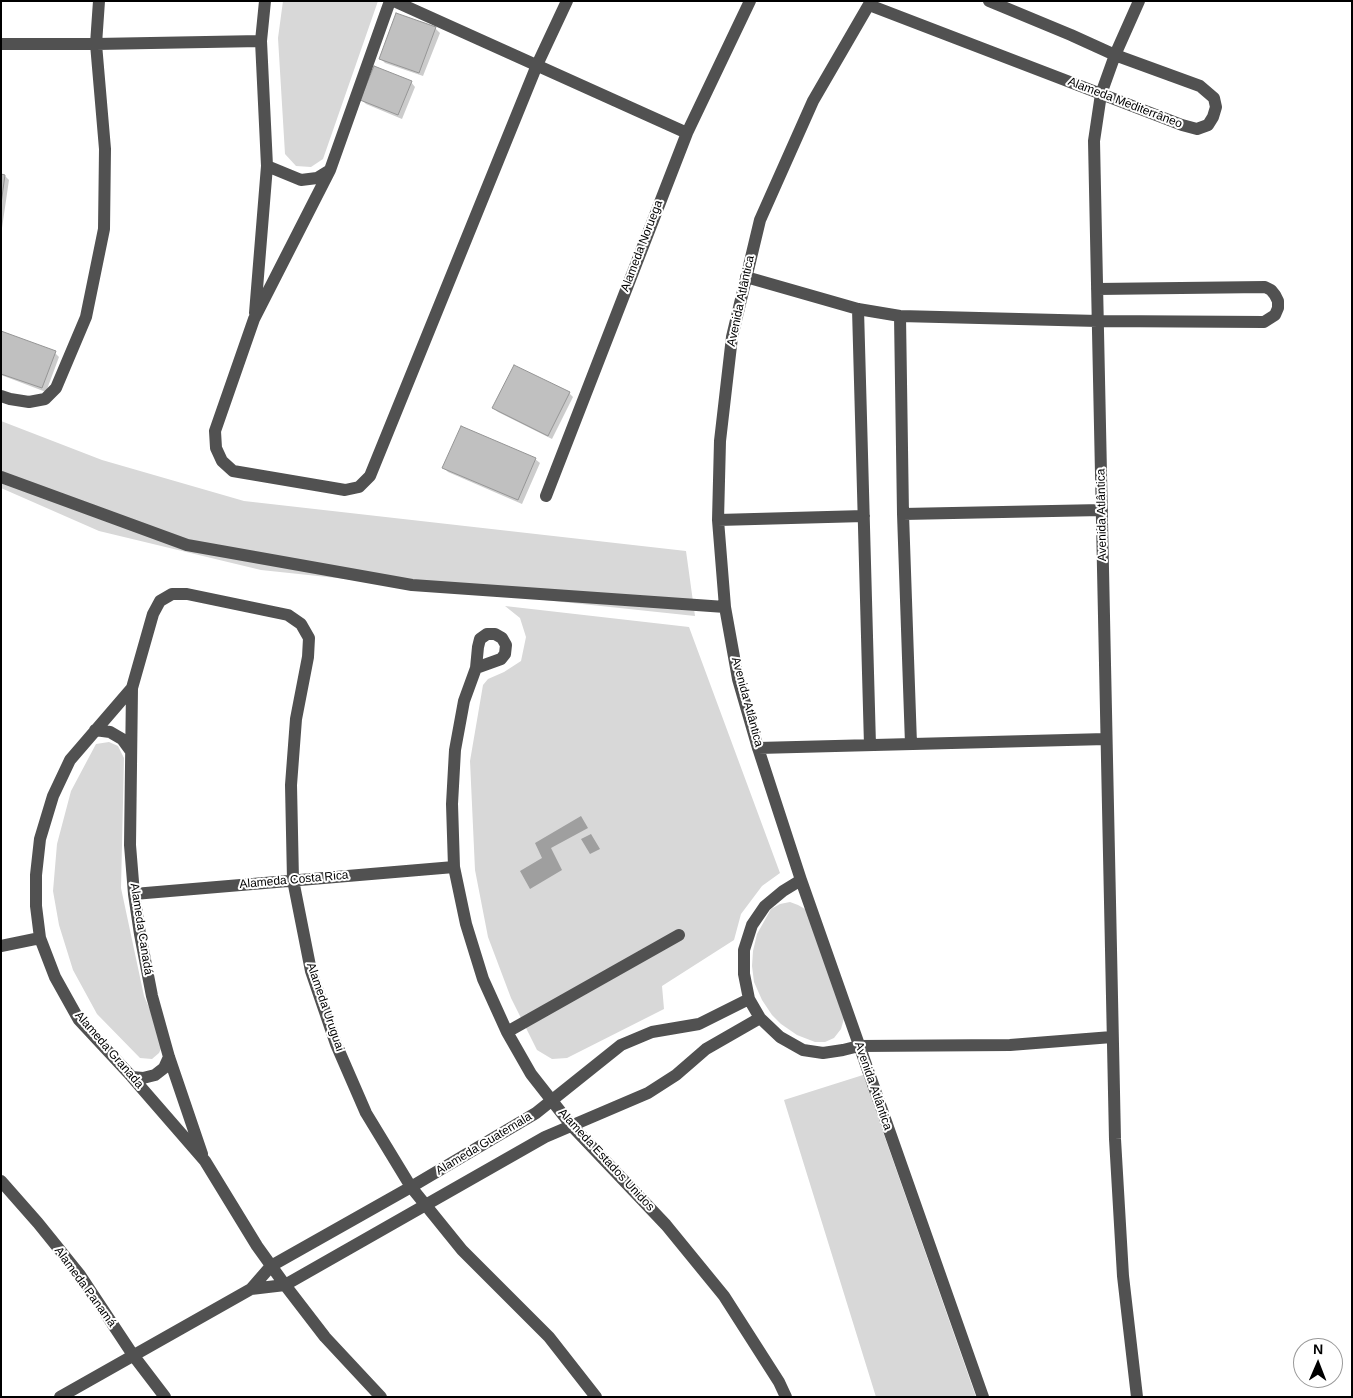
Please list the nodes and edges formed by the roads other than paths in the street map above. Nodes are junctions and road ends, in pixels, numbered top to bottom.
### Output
1 (100, 1) edge
2 (265, 1) edge
3 (390, 1) edge
4 (394, 1) edge
5 (567, 1) edge
6 (750, 1) edge
7 (989, 1) edge
8 (1139, 1) edge
9 (870, 3) edge
10 (261, 41) junction
11 (1, 44) edge
12 (96, 44) junction
13 (1115, 55) junction
14 (537, 65) junction
15 (1101, 94) junction
16 (687, 133) junction
17 (268, 166) junction
18 (330, 170) junction
19 (746, 277) junction
20 (1097, 289) junction
21 (858, 309) junction
22 (900, 316) junction
23 (254, 319) junction
24 (1098, 321) junction
25 (1, 396) edge
26 (1, 477) edge
27 (546, 496) dead end
28 (1102, 510) junction
29 (903, 514) junction
30 (864, 516) junction
31 (718, 520) junction
32 (187, 594) joint
33 (725, 607) junction
34 (476, 668) dead end
35 (132, 688) junction
36 (95, 730) junction
37 (1106, 739) junction
38 (911, 744) junction
39 (870, 745) junction
40 (758, 748) junction
41 (130, 750) junction
42 (454, 867) junction
43 (293, 880) junction
44 (801, 880) junction
45 (134, 894) junction
46 (679, 935) dead end
47 (40, 938) junction
48 (1, 946) edge
49 (749, 1000) junction
50 (760, 1018) junction
51 (507, 1032) junction
52 (1112, 1037) junction
53 (859, 1046) junction
54 (169, 1057) junction
55 (132, 1077) junction
56 (552, 1101) junction
57 (571, 1125) junction
58 (205, 1161) junction
59 (1, 1181) edge
60 (411, 1187) junction
61 (425, 1206) junction
62 (271, 1266) junction
63 (285, 1285) junction
64 (251, 1289) junction
65 (133, 1356) junction
66 (60, 1397) edge
67 (165, 1397) edge
68 (382, 1397) edge
69 (596, 1397) edge
70 (786, 1397) edge
71 (983, 1397) edge
72 (1137, 1397) edge

1 - 12 street
2 - 10 street
3 - 18 street
4 - 14 street
5 - 14 street
6 - 16 street, Alameda Noruega
7 - 13 street, Alameda Mediterrâneo
8 - 13 street, Avenida Atlântica
9 - 15 street, Alameda Mediterrâneo
9 - 19 street, Avenida Atlântica
10 - 12 street
10 - 17 street
11 - 12 street
12 - 25 street
13 - 15 street, Avenida Atlântica
13 - 15 street, Alameda Mediterrâneo
14 - 16 street
14 - 23 street
15 - 20 street, Avenida Atlântica
16 - 27 street, Alameda Noruega
17 - 18 street
17 - 23 street
18 - 23 street
19 - 21 street
19 - 31 street, Avenida Atlântica
20 - 24 street, Avenida Atlântica
20 - 24 street
21 - 22 street
21 - 30 street
22 - 24 street
22 - 29 street
24 - 28 street, Avenida Atlântica
26 - 33 street
28 - 29 street
28 - 37 street, Avenida Atlântica
29 - 38 street
30 - 31 street
30 - 39 street
31 - 33 street, Avenida Atlântica
32 - 35 street, Alameda Granada
32 - 43 street, Alameda Uruguai
33 - 40 street, Avenida Atlântica
34 - 42 street, Alameda Estados Unidos
35 - 36 street, Alameda Granada
35 - 41 street, Alameda Canadá
36 - 41 street
36 - 47 street, Alameda Granada
37 - 38 street
37 - 52 street, Avenida Atlântica
38 - 39 street
39 - 40 street
40 - 44 street, Avenida Atlântica
41 - 45 street, Alameda Canadá
42 - 43 street, Alameda Costa Rica
42 - 51 street, Alameda Estados Unidos
43 - 45 street, Alameda Costa Rica
43 - 60 street, Alameda Uruguai
44 - 49 street
44 - 53 street, Avenida Atlântica
45 - 54 street, Alameda Canadá
46 - 51 street
47 - 48 street
47 - 55 street, Alameda Granada
49 - 50 street
49 - 56 street, Alameda Guatemala
50 - 53 street
50 - 57 street, Alameda Guatemala
51 - 56 street, Alameda Estados Unidos
52 - 53 street
52 - 72 street, Avenida Atlântica
53 - 71 street, Avenida Atlântica
54 - 55 street
54 - 58 street, Alameda Canadá
55 - 58 street, Alameda Granada
56 - 57 street, Alameda Estados Unidos
56 - 60 street, Alameda Guatemala
57 - 61 street, Alameda Guatemala
57 - 70 street, Alameda Estados Unidos
58 - 62 street, Alameda Granada
59 - 65 street, Alameda Panamá
60 - 61 street, Alameda Uruguai
60 - 62 street, Alameda Guatemala
61 - 63 street, Alameda Guatemala
61 - 69 street, Alameda Uruguai
62 - 63 street, Alameda Granada
62 - 64 street, Alameda Guatemala
63 - 64 street, Alameda Guatemala
63 - 68 street, Alameda Granada
64 - 65 street, Alameda Guatemala
65 - 66 street, Alameda Guatemala
65 - 67 street, Alameda Panamá

